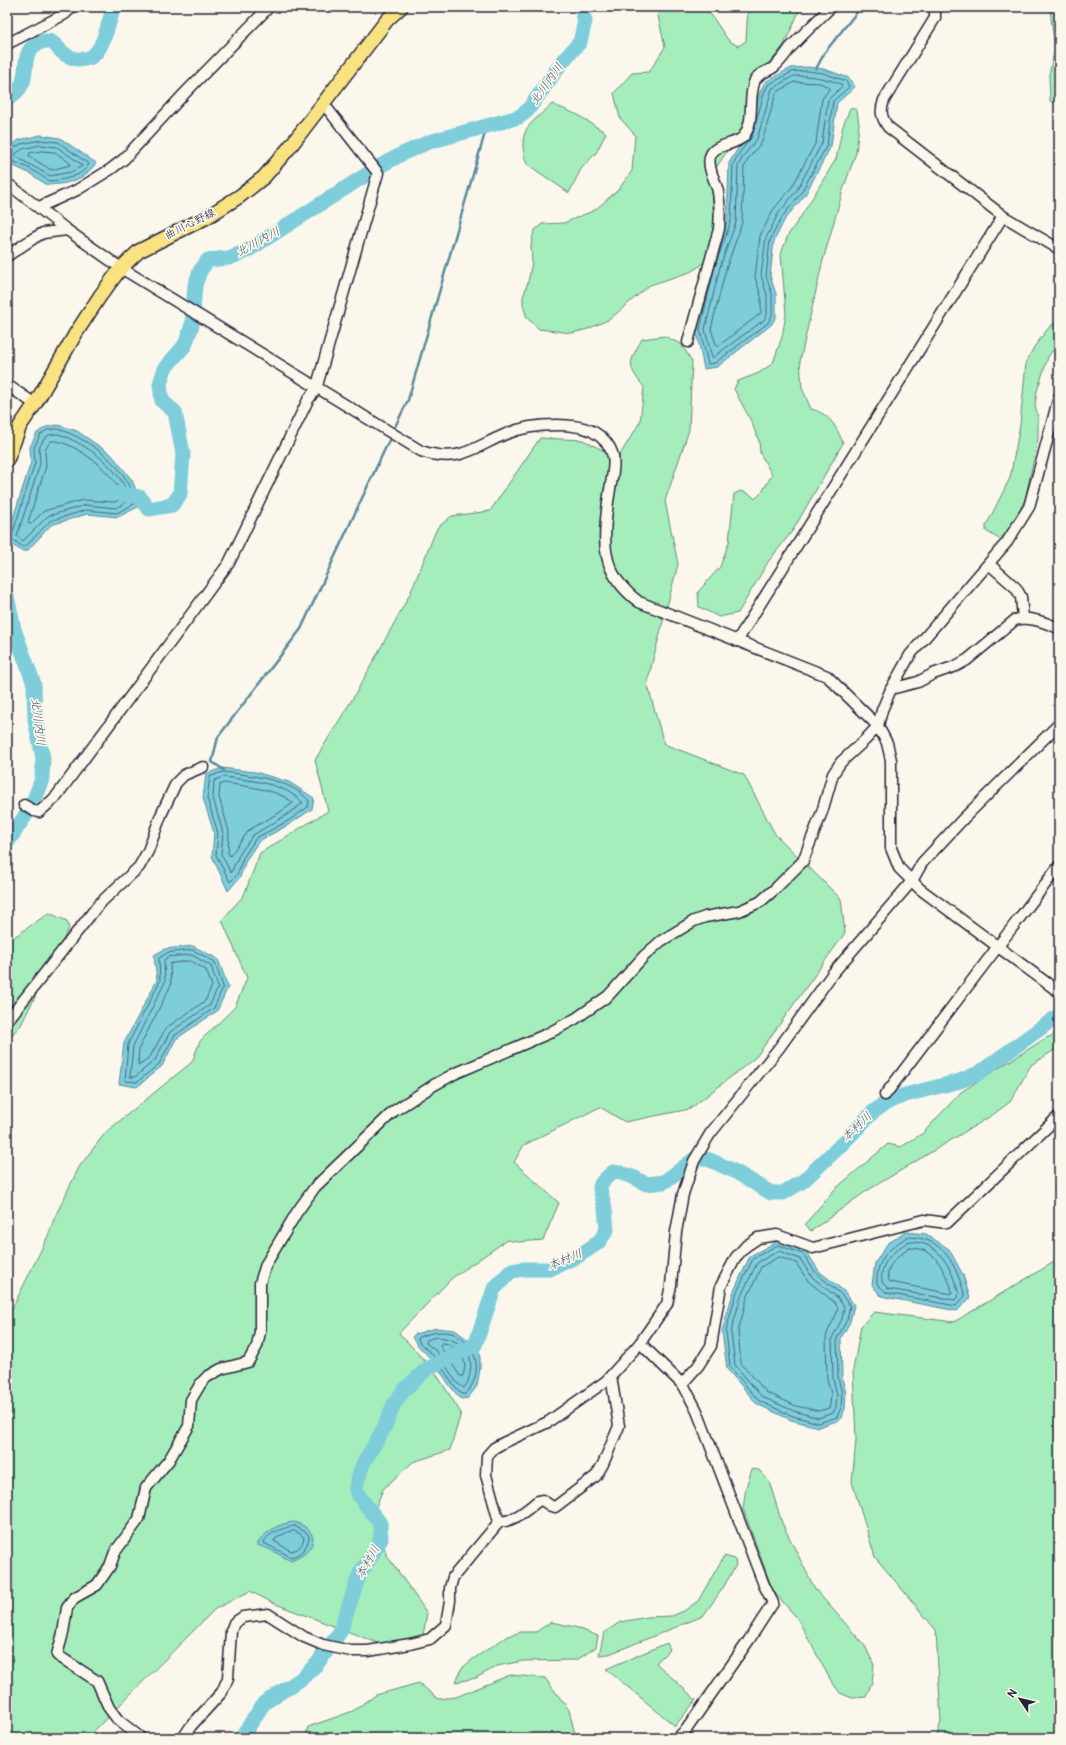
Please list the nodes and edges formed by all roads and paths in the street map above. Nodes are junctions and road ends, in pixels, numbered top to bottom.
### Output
1 (72, 7) edge
2 (268, 7) edge
3 (401, 7) edge
4 (831, 7) edge
5 (934, 7) edge
6 (7, 44) edge
7 (323, 103) junction
8 (7, 183) edge
9 (39, 207) junction
10 (1003, 216) junction
11 (68, 230) junction
12 (1059, 249) edge
13 (7, 256) edge
14 (121, 268) junction
15 (688, 342) dead end
16 (7, 385) edge
17 (316, 389) junction
18 (1059, 397) edge
19 (35, 404) junction
20 (7, 460) edge
21 (989, 564) junction
22 (1022, 618) junction
23 (1059, 628) edge
24 (737, 641) junction
25 (891, 689) junction
26 (1059, 724) edge
27 (878, 726) junction
28 (203, 767) dead end
29 (24, 805) dead end
30 (1059, 866) edge
31 (912, 881) junction
32 (999, 947) junction
33 (1059, 992) edge
34 (7, 1021) edge
35 (885, 1095) dead end
36 (1059, 1116) edge
37 (640, 1343) junction
38 (611, 1376) junction
39 (682, 1384) junction
40 (499, 1522) junction
41 (141, 1738) edge
42 (183, 1738) edge
43 (677, 1738) edge

1 - 6 street
2 - 9 street
3 - 7 main road, 曲川心野線
4 - 15 street
5 - 10 street
7 - 14 main road, 曲川心野線
7 - 17 street
8 - 9 street
9 - 11 street
10 - 12 street
10 - 24 street
11 - 13 street
11 - 14 street
14 - 17 street
14 - 19 main road, 曲川心野線
16 - 19 street
17 - 24 street
17 - 29 street
18 - 21 street
19 - 20 main road, 曲川心野線
21 - 22 street
21 - 25 street
22 - 23 street
22 - 25 street
24 - 27 street
25 - 27 street
26 - 31 street
27 - 31 street
27 - 41 street
28 - 34 street
30 - 32 street
31 - 32 street
31 - 37 street
32 - 33 street
32 - 35 street
36 - 39 street
37 - 38 street
37 - 39 street
38 - 40 street
38 - 40 street
39 - 43 street
40 - 42 street

